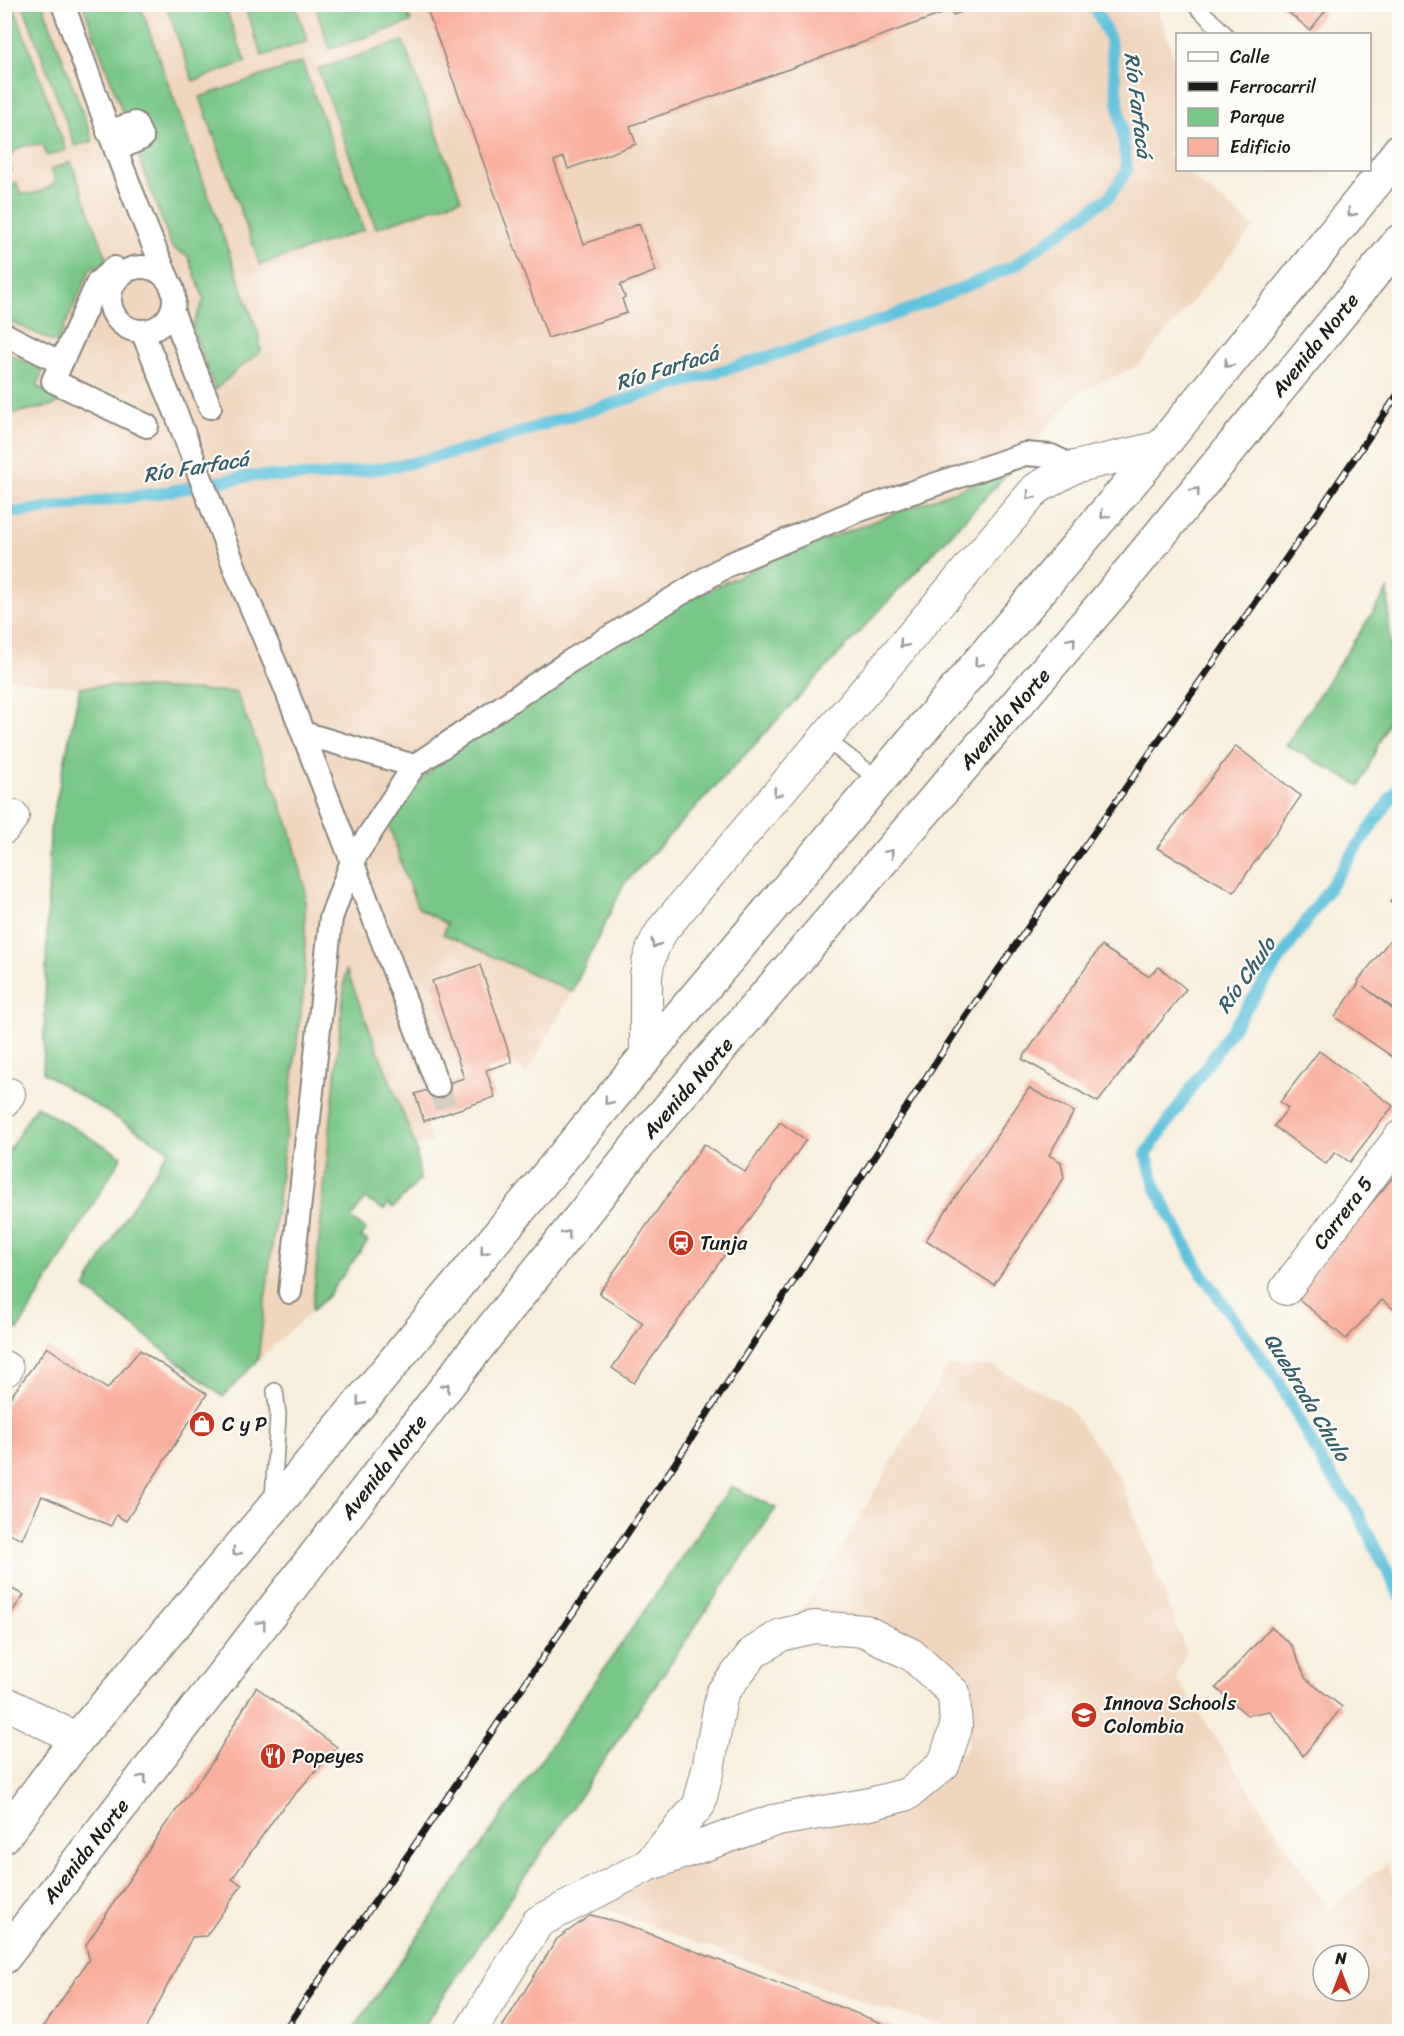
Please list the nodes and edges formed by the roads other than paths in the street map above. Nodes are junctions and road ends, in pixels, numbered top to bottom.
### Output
1 (63, 4) edge
2 (1194, 4) edge
3 (1224, 33) edge
4 (1400, 150) edge
5 (1373, 174) edge
6 (1400, 242) edge
7 (114, 268) dead end
8 (171, 286) junction
9 (172, 310) junction
10 (6, 326) edge
11 (142, 331) junction
12 (61, 363) junction
13 (210, 407) dead end
14 (147, 426) dead end
15 (1161, 447) junction
16 (1074, 467) junction
17 (303, 733) junction
18 (824, 738) junction
19 (414, 766) junction
20 (879, 780) junction
21 (4, 814) edge
22 (4, 828) edge
23 (352, 861) junction
24 (646, 1056) junction
25 (438, 1086) tunnel mouth
26 (1400, 1137) edge
27 (1286, 1289) dead end
28 (290, 1292) dead end
29 (275, 1390) dead end
30 (272, 1508) junction
31 (4, 1702) edge
32 (77, 1739) junction
33 (4, 1836) edge
34 (648, 1865) junction
35 (4, 1957) edge
36 (470, 2031) edge

1 - 8 street
2 - 3 lane
4 - 5 main road
5 -> 15 main road
35 -> 6 main road, Avenida Norte
7 - 12 street
8 - 9 street
8 - 11 street
9 - 11 street
9 - 13 street
10 - 12 street
11 - 17 street
12 - 14 street
15 - 16 street
15 -> 20 main road
16 -> 18 street
16 - 19 street
17 - 19 street
17 - 23 street
18 - 20 lane
18 -> 24 street
19 - 23 street
20 - 24 main road
21 - 22 street
23 - 25 street
23 - 28 street
24 -> 30 main road
26 - 27 street, Carrera 5
29 - 30 lane
30 -> 32 main road
31 - 32 street
32 - 33 main road
34 - 34 street
34 - 36 street

